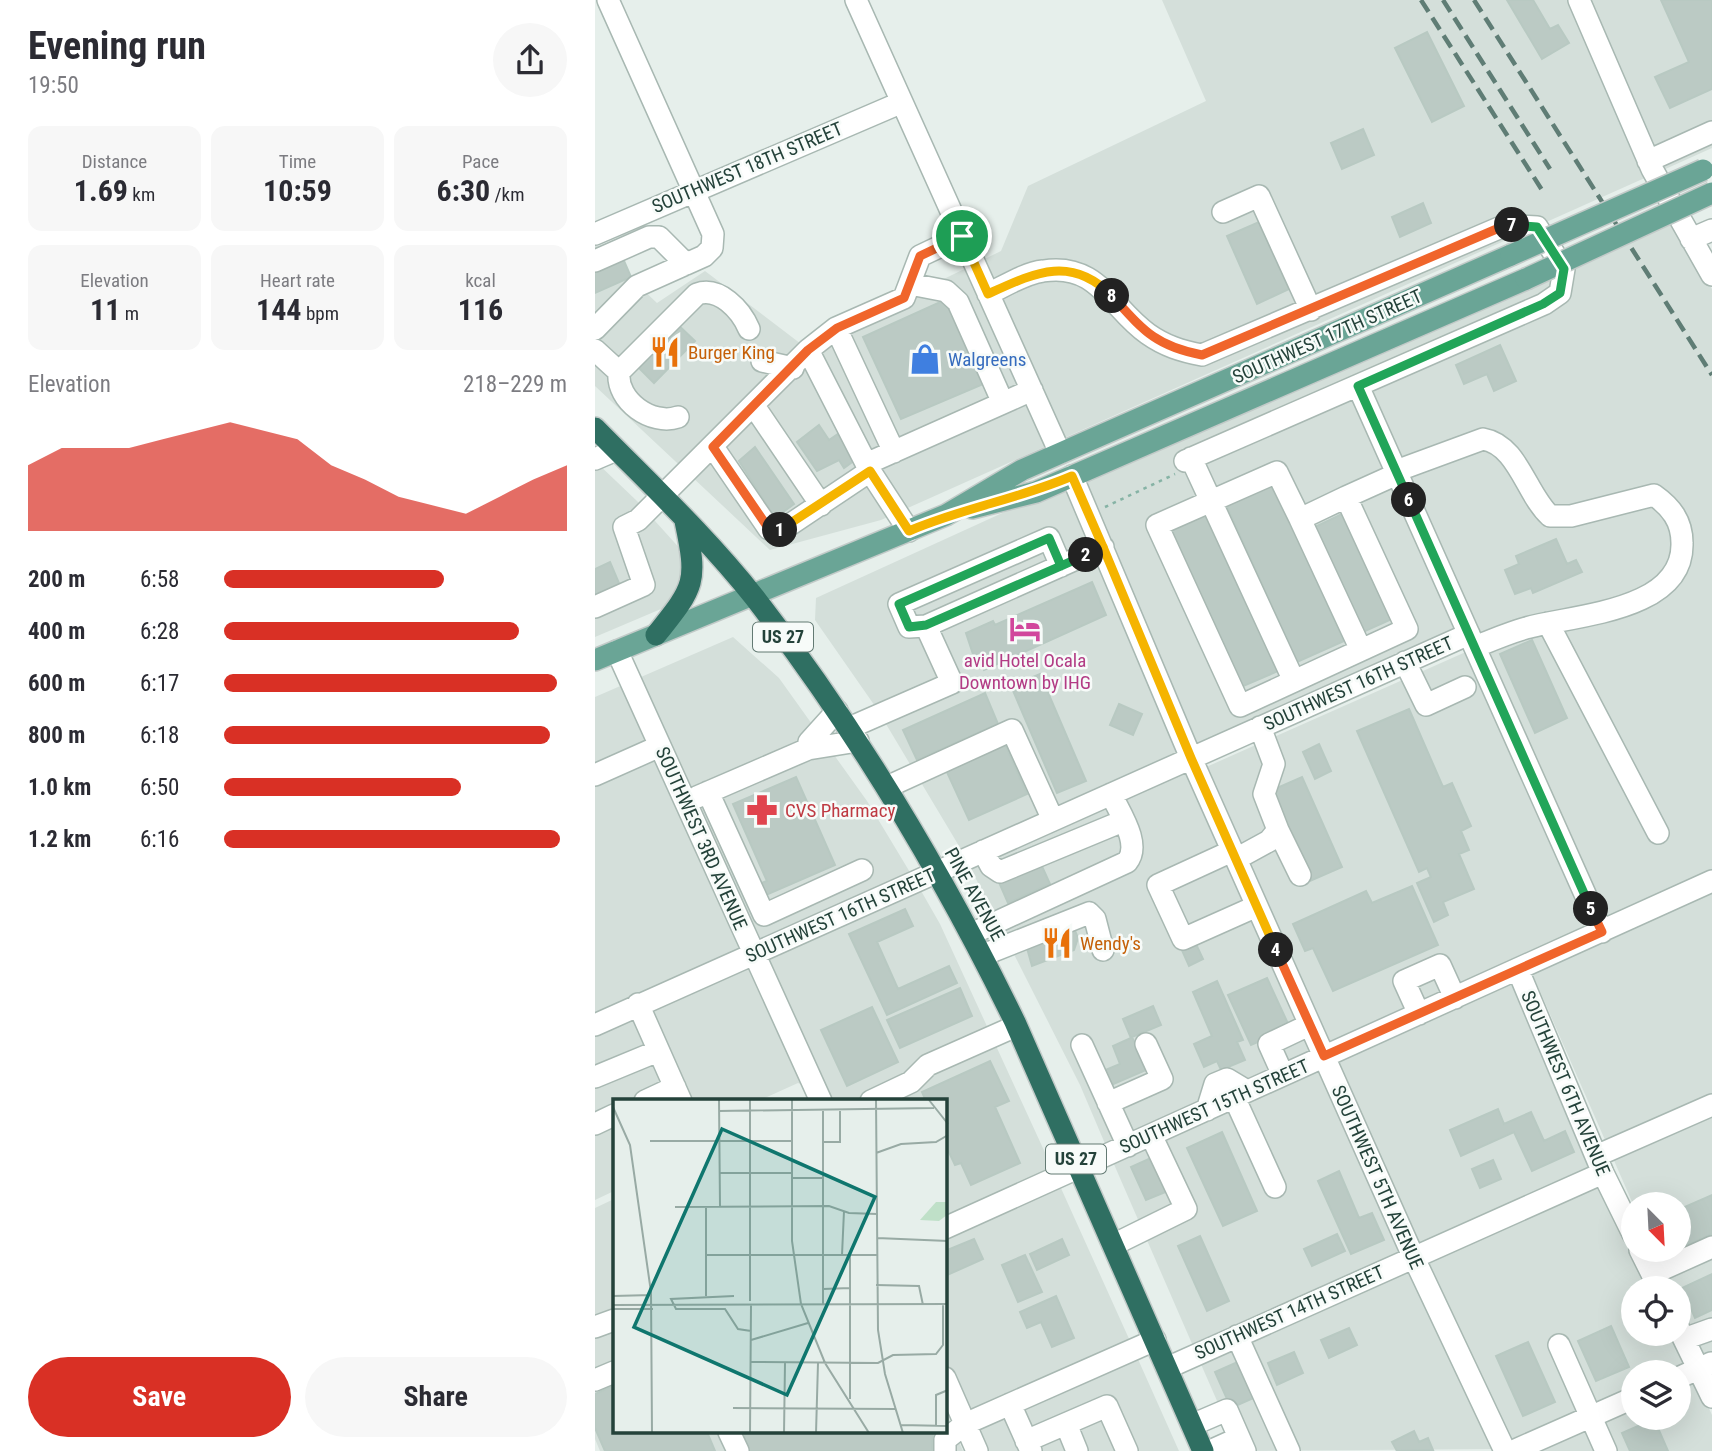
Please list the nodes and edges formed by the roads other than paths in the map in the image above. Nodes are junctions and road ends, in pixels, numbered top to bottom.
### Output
1 (608, 0) edge
2 (856, 0) edge
3 (1579, 0) edge
4 (900, 103) junction
5 (1712, 132) edge
6 (1649, 161) junction
7 (1708, 168) edge
8 (693, 189) junction
9 (1712, 193) edge
10 (1223, 212) dead end
11 (1712, 230) edge
12 (595, 234) edge
13 (962, 236) junction
14 (1691, 239) junction
15 (595, 261) edge
16 (687, 264) junction
17 (1712, 275) edge
18 (910, 284) junction
19 (988, 294) junction
20 (1311, 310) junction
21 (837, 328) junction
22 (595, 329) edge
23 (749, 329) dead end
24 (595, 350) edge
25 (808, 350) junction
26 (762, 362) dead end
27 (793, 368) junction
28 (619, 372) junction
29 (1358, 386) junction
30 (1032, 390) junction
31 (1003, 403) junction
32 (754, 406) junction
33 (678, 417) dead end
34 (595, 428) edge
35 (713, 447) junction
36 (616, 450) junction
37 (894, 452) junction
38 (1060, 453) junction
39 (595, 459) edge
40 (868, 468) junction
41 (1397, 473) junction
42 (1072, 476) junction
43 (662, 496) junction
44 (1346, 497) junction
45 (1211, 500) junction
46 (821, 505) junction
47 (946, 515) junction
48 (684, 519) junction
49 (1300, 519) junction
50 (909, 531) junction
51 (1103, 547) junction
52 (1061, 566) junction
53 (753, 596) junction
54 (595, 607) edge
55 (1548, 623) junction
56 (926, 625) junction
57 (656, 635) junction
58 (1472, 641) junction
59 (1361, 650) junction
60 (602, 652) edge
61 (1405, 662) junction
62 (1294, 681) junction
63 (1465, 687) dead end
64 (837, 710) junction
65 (1260, 727) junction
66 (854, 734) junction
67 (660, 746) junction
68 (808, 749) junction
69 (1191, 758) junction
70 (595, 775) edge
71 (887, 787) junction
72 (708, 792) junction
73 (1111, 794) junction
74 (685, 802) junction
75 (1053, 820) junction
76 (1123, 821) junction
77 (1278, 830) junction
78 (1658, 833) dead end
79 (983, 851) junction
80 (1234, 855) junction
81 (862, 870) dead end
82 (938, 872) junction
83 (1300, 875) dead end
84 (1712, 881) edge
85 (1257, 906) junction
86 (1602, 932) junction
87 (971, 934) junction
88 (1103, 950) dead end
89 (754, 953) junction
90 (983, 955) junction
91 (1518, 970) junction
92 (1455, 998) junction
93 (638, 1004) junction
94 (1419, 1014) junction
95 (595, 1025) edge
96 (1309, 1025) junction
97 (1016, 1026) junction
98 (1146, 1044) dead end
99 (1082, 1045) dead end
100 (658, 1051) junction
101 (1324, 1056) junction
102 (1283, 1075) junction
103 (595, 1077) edge
104 (678, 1094) edge
105 (1240, 1094) junction
106 (654, 1099) edge
107 (820, 1099) edge
108 (875, 1099) edge
109 (1108, 1103) junction
110 (1712, 1105) edge
111 (613, 1115) edge
112 (595, 1124) edge
113 (1151, 1135) junction
114 (1128, 1146) junction
115 (1599, 1164) junction
116 (1079, 1168) junction
117 (1275, 1187) dead end
118 (1621, 1209) edge
119 (947, 1227) edge
120 (1113, 1245) junction
121 (1712, 1247) edge
122 (1413, 1256) junction
123 (1664, 1276) edge
124 (613, 1320) edge
125 (595, 1327) edge
126 (1712, 1329) edge
127 (1691, 1332) edge
128 (1237, 1336) junction
129 (1155, 1340) junction
130 (1559, 1345) dead end
131 (1691, 1346) edge
132 (1706, 1366) edge
133 (1167, 1368) junction
134 (947, 1383) edge
135 (1712, 1397) edge
136 (1621, 1403) edge
137 (1010, 1404) junction
138 (1591, 1416) junction
139 (965, 1424) junction
140 (1066, 1424) junction
141 (1192, 1425) junction
142 (730, 1434) edge
143 (1242, 1444) edge
144 (1028, 1446) edge
145 (738, 1451) edge
146 (945, 1451) edge
147 (977, 1451) edge
148 (1077, 1451) edge
149 (1127, 1451) edge
150 (1203, 1451) edge
151 (1210, 1451) edge
152 (1289, 1451) edge
153 (1505, 1451) edge
154 (1513, 1451) edge
155 (1606, 1451) edge

1 - 8 street
2 - 4 street
3 - 6 street
4 - 8 street, SOUTHWEST 18TH STREET
4 - 13 street
5 - 6 street
6 - 14 street
7 - 38 main road, SOUTHWEST 17TH STREET, bridge
8 - 12 street, SOUTHWEST 18TH STREET
8 - 16 street
9 - 42 main road, SOUTHWEST 17TH STREET, bridge
10 - 20 street
11 - 14 street
13 - 18 street
13 - 19 street
14 - 17 street
15 - 16 street
16 - 22 street
18 - 21 street
18 - 31 street
19 - 20 street
19 - 30 street
20 - 29 street
21 - 25 street
21 - 37 street
23 - 28 street
24 - 28 street
25 - 27 street
25 - 40 street
26 - 27 street
27 - 32 street
28 - 33 street
29 - 41 street
29 - 45 street
30 - 31 street
30 - 38 street
31 - 37 street
32 - 35 street
32 - 46 street
34 - 36 highway, PINE AVENUE / US 27
35 - 43 street
35 - 46 street
36 - 39 street
36 - 43 highway, PINE AVENUE / US 27
37 - 40 street
38 - 47 main road, SOUTHWEST 17TH STREET
40 - 46 street
40 - 50 street
41 - 44 street
41 - 55 street, SOUTHWEST 16TH STREET
41 - 58 street
42 - 47 main road, SOUTHWEST 17TH STREET
42 - 51 street, SOUTHWEST 5TH AVENUE
43 - 48 highway, PINE AVENUE / US 27
43 - 54 street
44 - 49 street
44 - 59 street
45 - 49 street
45 - 62 street
45 - 62 street
47 - 50 main road, SOUTHWEST 17TH STREET
48 - 53 highway, PINE AVENUE / US 27
48 - 57 highway
49 - 59 street
50 - 53 main road, SOUTHWEST 17TH STREET
51 - 52 street
51 - 69 street, SOUTHWEST 5TH AVENUE
52 - 56 street
52 - 56 street
53 - 57 main road, SOUTHWEST 17TH STREET
53 - 64 highway, PINE AVENUE / US 27
55 - 58 street, SOUTHWEST 16TH STREET
55 - 78 street
56 - 66 street
57 - 60 main road, SOUTHWEST 17TH STREET
58 - 61 street, SOUTHWEST 16TH STREET
58 - 86 street
59 - 62 street
60 - 67 street, SOUTHWEST 3RD AVENUE
61 - 63 street
61 - 65 street, SOUTHWEST 16TH STREET
64 - 66 highway, PINE AVENUE / US 27
64 - 68 street
65 - 69 street, SOUTHWEST 16TH STREET
65 - 77 street
66 - 68 street
66 - 71 highway, PINE AVENUE / US 27
67 - 70 street
67 - 74 street, SOUTHWEST 3RD AVENUE
68 - 72 street
69 - 73 street, SOUTHWEST 16TH STREET
69 - 80 street, SOUTHWEST 5TH AVENUE
71 - 75 street
71 - 82 highway, PINE AVENUE / US 27
72 - 74 street
72 - 81 street
73 - 75 street, SOUTHWEST 16TH STREET
73 - 76 street
74 - 89 street, SOUTHWEST 3RD AVENUE
75 - 79 street, SOUTHWEST 16TH STREET
76 - 79 street
76 - 87 street
77 - 80 street
77 - 83 street
79 - 82 street, SOUTHWEST 16TH STREET
80 - 85 street, SOUTHWEST 5TH AVENUE
80 - 85 street
82 - 87 highway, PINE AVENUE / US 27
82 - 89 street, SOUTHWEST 16TH STREET
84 - 86 street, SOUTHWEST 15TH STREET
85 - 96 street, SOUTHWEST 5TH AVENUE
86 - 91 street, SOUTHWEST 15TH STREET
87 - 90 highway, PINE AVENUE / US 27
88 - 90 street
89 - 93 street, SOUTHWEST 16TH STREET
89 - 107 street, SOUTHWEST 3RD AVENUE
90 - 97 highway, PINE AVENUE / US 27
91 - 92 street, SOUTHWEST 15TH STREET
91 - 115 street, SOUTHWEST 6TH AVENUE
92 - 94 street, SOUTHWEST 15TH STREET
92 - 94 street
93 - 95 street, SOUTHWEST 16TH STREET
93 - 100 street
94 - 101 street, SOUTHWEST 15TH STREET
96 - 101 street, SOUTHWEST 5TH AVENUE
96 - 102 street
97 - 108 street
97 - 116 highway, PINE AVENUE / US 27
98 - 109 street
99 - 109 street
100 - 103 street
100 - 104 street
101 - 102 street, SOUTHWEST 15TH STREET
101 - 122 street, SOUTHWEST 5TH AVENUE
102 - 105 street, SOUTHWEST 15TH STREET
104 - 106 street
105 - 113 street, SOUTHWEST 15TH STREET
105 - 117 street
109 - 114 street
110 - 115 street, SOUTHWEST 14TH STREET
111 - 112 street
113 - 114 street, SOUTHWEST 15TH STREET
113 - 120 street
114 - 116 street, SOUTHWEST 15TH STREET
115 - 118 street, SOUTHWEST 6TH AVENUE
115 - 122 street, SOUTHWEST 14TH STREET
116 - 119 street, SOUTHWEST 15TH STREET
116 - 120 highway, PINE AVENUE / US 27
120 - 129 highway, PINE AVENUE / US 27
121 - 123 street
122 - 128 street, SOUTHWEST 14TH STREET
122 - 153 street, SOUTHWEST 5TH AVENUE
124 - 125 street
126 - 127 street
128 - 133 street, SOUTHWEST 14TH STREET
128 - 152 street
129 - 133 highway, PINE AVENUE / US 27
129 - 137 street
130 - 138 street
131 - 132 street
132 - 135 street
133 - 141 highway, PINE AVENUE / US 27
134 - 139 street
136 - 138 street
137 - 139 street
137 - 144 street
138 - 154 street
138 - 155 street
139 - 146 street
139 - 147 street
140 - 144 street
140 - 148 street
140 - 149 street
141 - 143 street
141 - 150 highway, PINE AVENUE / US 27
142 - 145 street
143 - 151 street

